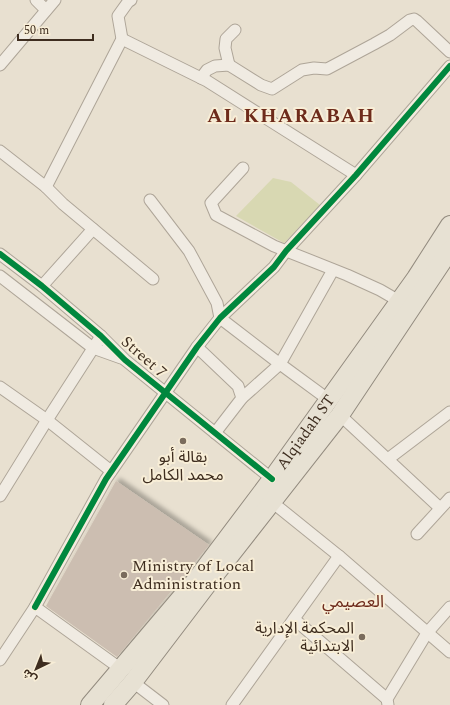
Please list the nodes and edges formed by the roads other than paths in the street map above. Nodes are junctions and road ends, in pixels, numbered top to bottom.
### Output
1 (36, 0) edge
2 (55, 0) edge
3 (131, 0) edge
4 (46, 10) junction
5 (235, 30) dead end
6 (122, 39) junction
7 (450, 52) edge
8 (0, 65) edge
9 (229, 65) junction
10 (450, 66) edge
11 (201, 78) junction
12 (0, 151) edge
13 (243, 168) dead end
14 (356, 175) junction
15 (46, 186) junction
16 (150, 200) dead end
17 (450, 225) edge
18 (93, 229) junction
19 (450, 250) edge
20 (286, 251) junction
21 (2, 258) edge
22 (334, 270) junction
23 (0, 276) edge
24 (153, 279) dead end
25 (42, 286) junction
26 (399, 301) junction
27 (220, 318) junction
28 (101, 336) junction
29 (197, 347) junction
30 (94, 348) junction
31 (125, 360) junction
32 (280, 364) junction
33 (0, 387) edge
34 (165, 392) junction
35 (242, 398) junction
36 (329, 400) junction
37 (450, 412) edge
38 (340, 415) junction
39 (46, 420) junction
40 (215, 433) junction
41 (388, 459) junction
42 (112, 471) junction
43 (272, 479) junction
44 (0, 496) edge
45 (450, 498) edge
46 (272, 502) junction
47 (440, 508) junction
48 (417, 534) dead end
49 (339, 556) junction
50 (35, 607) junction
51 (450, 607) edge
52 (294, 619) junction
53 (427, 633) junction
54 (450, 652) edge
55 (0, 660) edge
56 (127, 676) junction
57 (387, 702) edge
58 (90, 705) edge
59 (113, 705) edge
60 (163, 705) edge
61 (232, 705) edge

1 - 4 street
2 - 4 street
3 - 6 street
4 - 8 street
5 - 9 street
6 - 11 street
6 - 15 street
7 - 9 street
9 - 11 street
10 - 14 street
11 - 14 street
12 - 15 street
13 - 20 street
14 - 20 street
15 - 18 street
16 - 27 street
17 - 26 main road, Alqiadah ST
18 - 24 street
18 - 25 street
19 - 38 main road, Alqiadah ST
20 - 22 street
20 - 27 street
21 - 25 street, Street 7
22 - 26 street
22 - 32 street
23 - 30 street, Street 7
25 - 28 street, Street 7
26 - 36 main road, Alqiadah ST
27 - 29 street
27 - 32 street
28 - 30 street
28 - 31 street, Street 7
29 - 34 street
29 - 35 street
30 - 31 street, Street 7
30 - 39 street
31 - 34 street, Street 7
32 - 35 street
32 - 36 street
33 - 39 street
34 - 40 street, Street 7
34 - 42 street
35 - 40 street
36 - 43 main road, Alqiadah ST
37 - 41 street
38 - 41 street
38 - 46 main road, Alqiadah ST
39 - 42 street
39 - 44 street
40 - 43 street, Street 7
41 - 47 street
42 - 50 street
43 - 56 main road, Alqiadah ST
45 - 47 street
46 - 49 street
46 - 56 main road, Alqiadah ST
47 - 48 street
49 - 52 street
49 - 53 street
50 - 55 street
50 - 56 street
51 - 53 street
52 - 57 street
52 - 61 street
53 - 54 street
53 - 57 street
56 - 58 main road, Alqiadah ST
56 - 59 main road, Alqiadah ST
56 - 60 street

